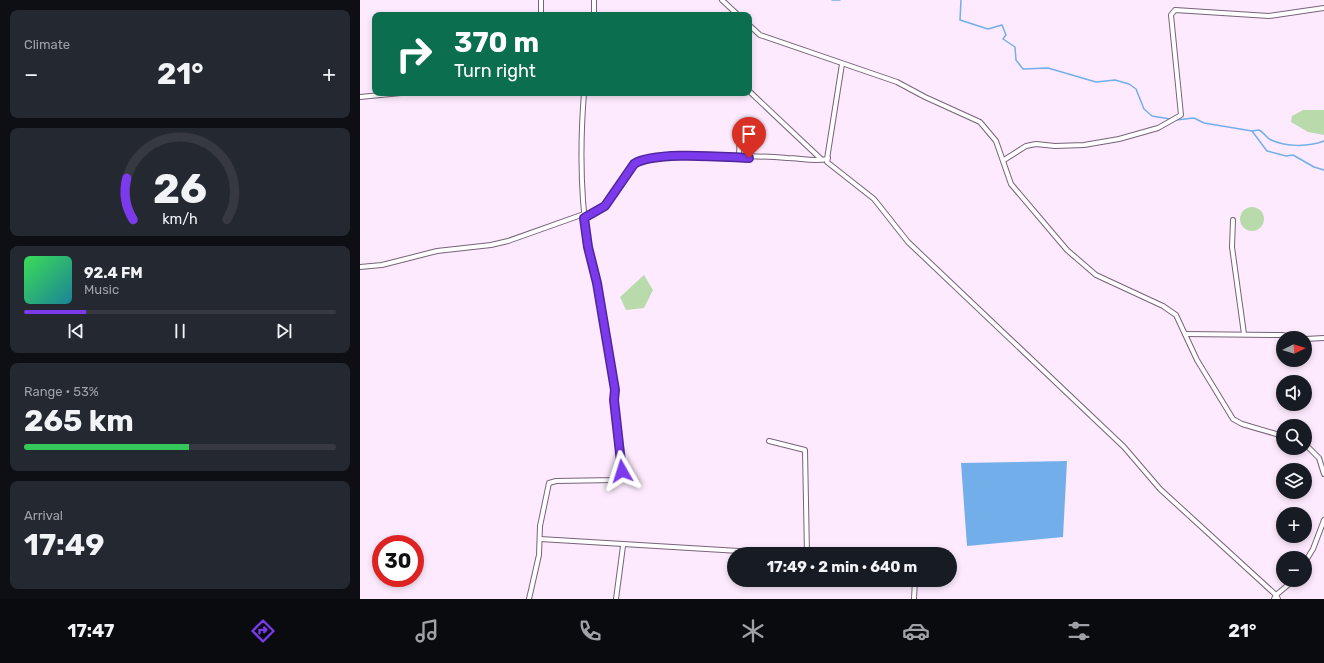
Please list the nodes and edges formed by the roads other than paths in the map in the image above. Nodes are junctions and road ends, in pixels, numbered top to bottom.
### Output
1 (541, 0) edge
2 (594, 0) edge
3 (722, 0) edge
4 (1324, 8) edge
5 (541, 12) edge
6 (594, 12) edge
7 (735, 12) edge
8 (752, 28) edge
9 (842, 64) junction
10 (752, 94) edge
11 (372, 96) edge
12 (584, 96) edge
13 (360, 97) edge
14 (740, 128) dead end
15 (739, 157) junction
16 (828, 158) junction
17 (822, 160) junction
18 (1004, 160) junction
19 (584, 216) junction
20 (1233, 220) dead end
21 (360, 267) edge
22 (1185, 334) junction
23 (1244, 334) junction
24 (1276, 335) edge
25 (1324, 338) edge
26 (1312, 339) edge
27 (1276, 434) edge
28 (769, 441) dead end
29 (1312, 451) edge
30 (1323, 467) edge
31 (1324, 474) edge
32 (1324, 520) edge
33 (540, 539) junction
34 (623, 546) junction
35 (807, 547) edge
36 (727, 551) edge
37 (1312, 551) edge
38 (915, 587) edge
39 (1287, 587) edge
40 (1276, 598) edge
41 (529, 599) edge
42 (616, 599) edge
43 (914, 599) edge

1 - 5 street
2 - 6 street
3 - 7 street
4 - 18 street
8 - 9 street
9 - 16 street
9 - 18 street
10 - 17 street
11 - 13 street
12 - 19 street
14 - 15 street
15 - 17 street
15 - 19 street
16 - 17 street
16 - 40 street
18 - 22 street
19 - 21 street
19 - 33 street
20 - 23 street
22 - 23 street
22 - 27 street
23 - 24 street
25 - 26 street
28 - 35 street
29 - 30 street
30 - 31 street
32 - 37 street
33 - 34 street
33 - 41 street
34 - 36 street
34 - 42 street
38 - 43 street
39 - 40 street

